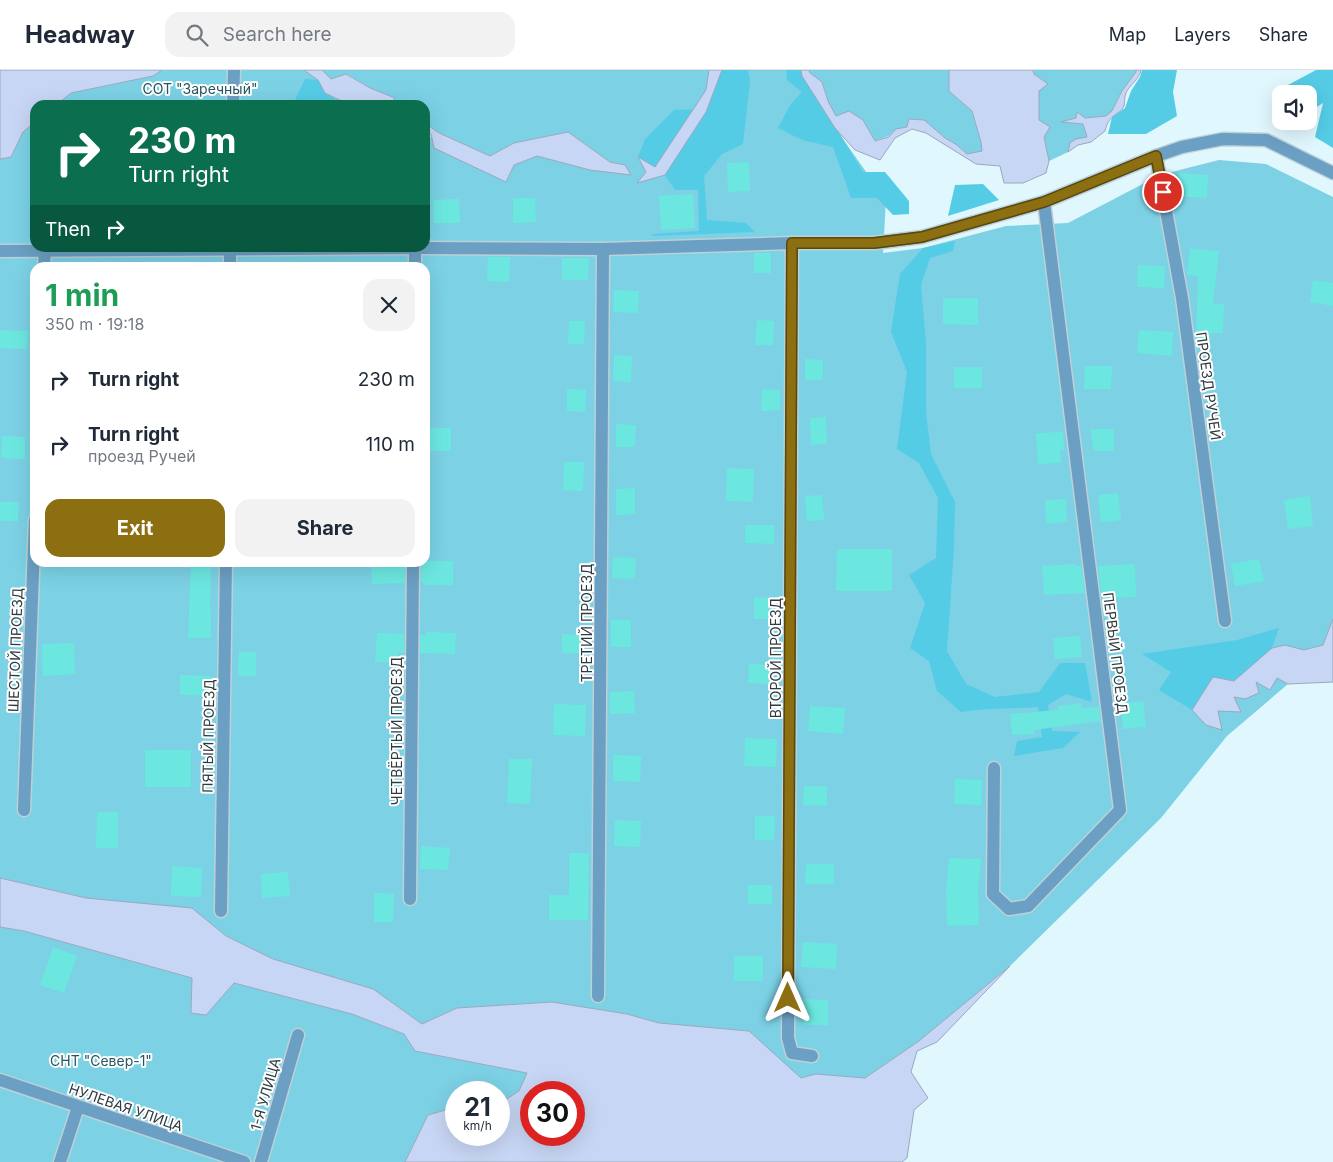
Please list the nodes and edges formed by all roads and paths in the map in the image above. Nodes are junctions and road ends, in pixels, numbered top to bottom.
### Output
1 (234, 70) edge
2 (233, 100) edge
3 (1156, 156) junction
4 (1333, 173) edge
5 (1044, 202) junction
6 (792, 243) junction
7 (430, 248) edge
8 (30, 250) edge
9 (603, 250) junction
10 (0, 251) edge
11 (33, 567) edge
12 (226, 567) edge
13 (413, 567) edge
14 (1225, 621) dead end
15 (994, 768) dead end
16 (24, 810) dead end
17 (410, 899) dead end
18 (221, 911) dead end
19 (598, 996) dead end
20 (298, 1034) dead end
21 (812, 1056) dead end
22 (0, 1080) edge
23 (78, 1107) junction
24 (60, 1162) edge
25 (244, 1162) edge
26 (261, 1162) edge

1 - 2 street
3 - 4 street
3 - 5 street
3 - 14 street, ПРОЕЗД РУЧЕЙ
5 - 6 street
5 - 15 street, ПЕРВЫЙ ПРОЕЗД
6 - 9 street
6 - 21 street, ВТОРОЙ ПРОЕЗД
7 - 9 street
8 - 10 street
9 - 19 street, ТРЕТИЙ ПРОЕЗД
11 - 16 street, ШЕСТОЙ ПРОЕЗД
12 - 18 street, ПЯТЫЙ ПРОЕЗД
13 - 17 street, ЧЕТВЁРТЫЙ ПРОЕЗД
20 - 26 street, 1-Я УЛИЦА
22 - 23 street, НУЛЕВАЯ УЛИЦА
23 - 24 street
23 - 25 street, НУЛЕВАЯ УЛИЦА

